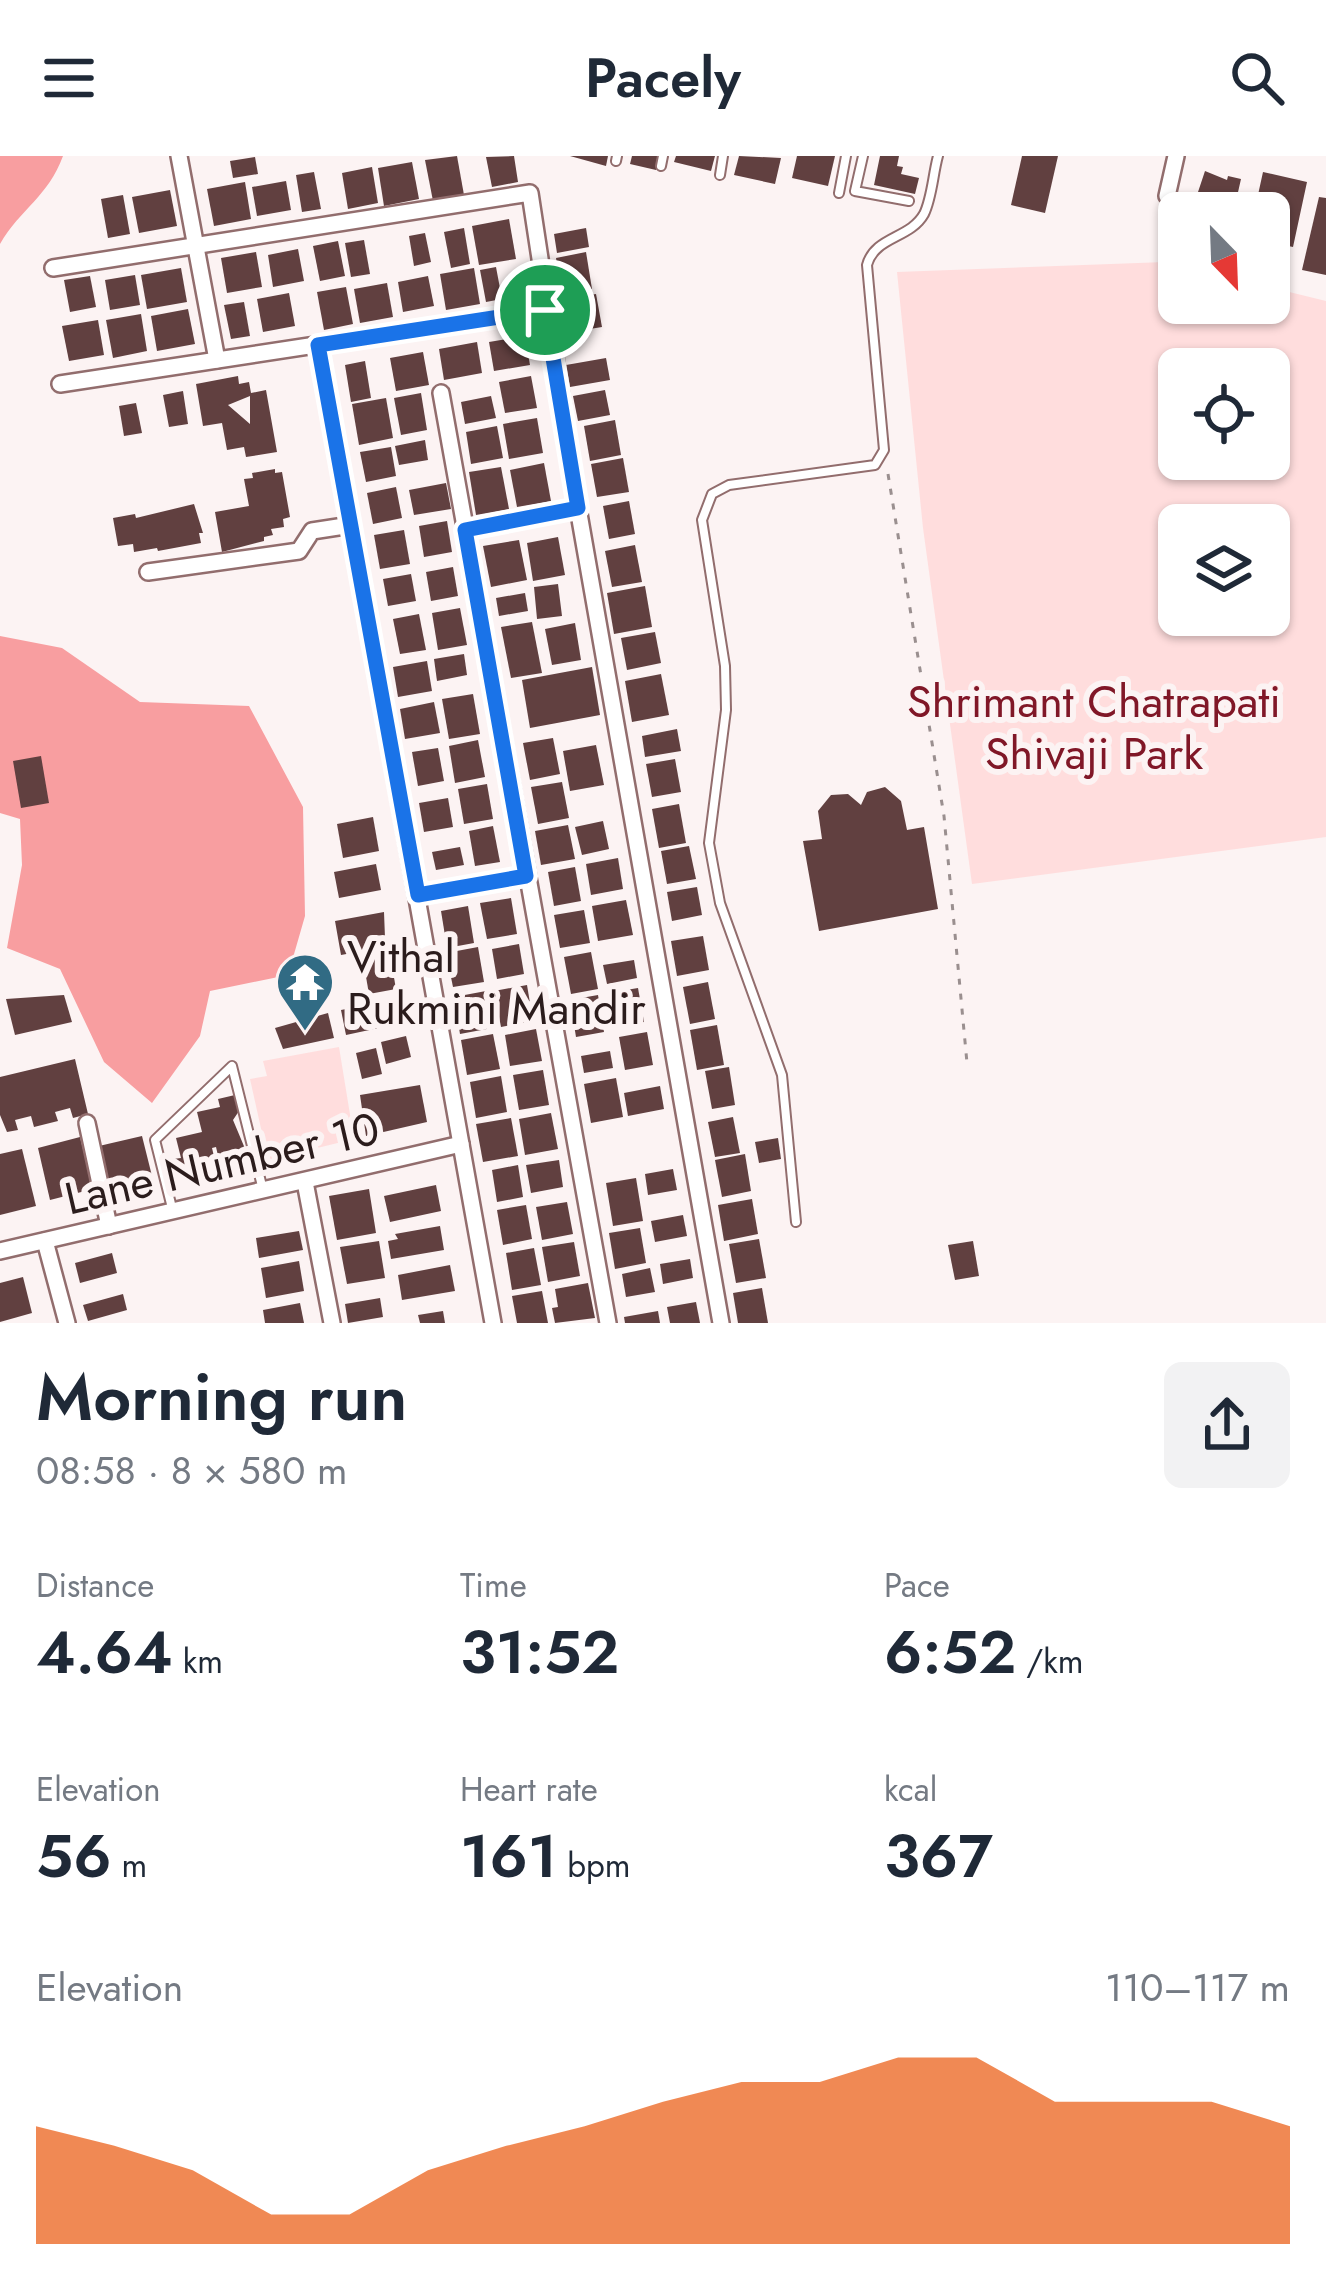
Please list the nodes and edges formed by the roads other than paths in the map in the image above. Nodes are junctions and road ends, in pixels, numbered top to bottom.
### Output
1 (179, 156) edge
2 (723, 156) edge
3 (846, 156) edge
4 (863, 156) edge
5 (938, 156) edge
6 (1176, 156) edge
7 (720, 175) dead end
8 (1168, 192) edge
9 (839, 193) dead end
10 (909, 201) dead end
11 (196, 245) junction
12 (53, 268) dead end
13 (545, 310) junction
14 (318, 345) junction
15 (218, 360) junction
16 (60, 385) dead end
17 (441, 393) dead end
18 (578, 508) junction
19 (351, 525) junction
20 (465, 530) junction
21 (148, 572) dead end
22 (526, 876) junction
23 (418, 895) junction
24 (87, 1123) dead end
25 (461, 1144) junction
26 (305, 1182) junction
27 (264, 1191) junction
28 (172, 1212) junction
29 (796, 1222) dead end
30 (110, 1226) junction
31 (45, 1241) junction
32 (0, 1251) edge
33 (67, 1323) edge
34 (332, 1323) edge
35 (493, 1323) edge
36 (608, 1323) edge
37 (721, 1323) edge

1 - 11 street
2 - 7 lane
3 - 9 lane
4 - 10 lane
5 - 29 lane
6 - 8 street
11 - 12 street
11 - 13 street
11 - 15 street
13 - 14 street
13 - 18 street
14 - 15 street
14 - 19 street
15 - 16 street
17 - 20 street
18 - 20 street
18 - 37 street
19 - 21 street
19 - 23 street
20 - 22 street
22 - 23 street
22 - 36 street
23 - 25 street
24 - 30 street
25 - 26 street, Lane Number 10
25 - 35 street
26 - 27 street, Lane Number 10
26 - 34 street
27 - 28 street, Lane Number 10
27 - 28 lane
28 - 30 street, Lane Number 10
30 - 31 street, Lane Number 10
31 - 32 street, Lane Number 10
31 - 33 street

